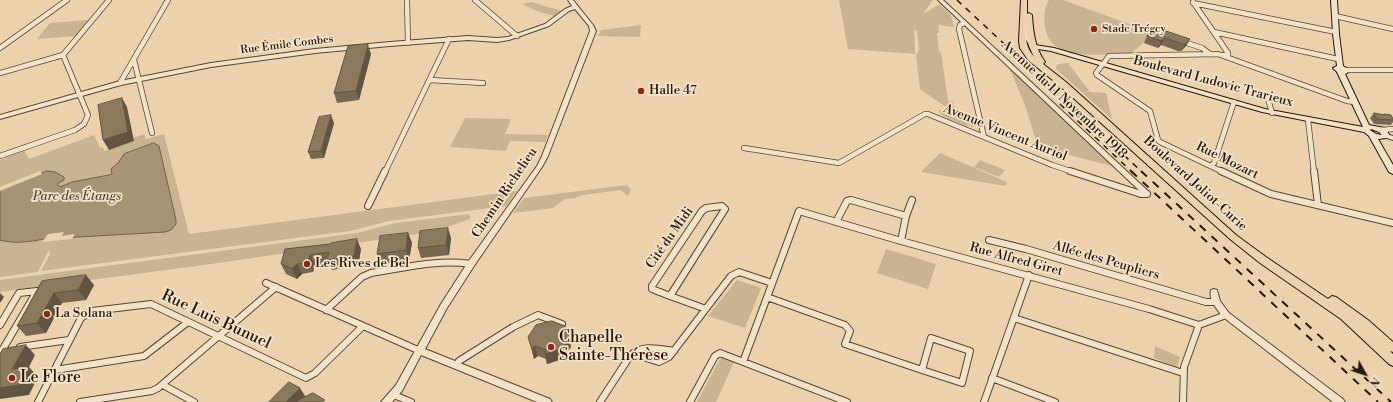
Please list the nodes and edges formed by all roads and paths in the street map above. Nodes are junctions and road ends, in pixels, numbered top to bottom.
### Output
1 (67, 0) edge
2 (109, 0) edge
3 (168, 0) edge
4 (407, 0) edge
5 (475, 0) edge
6 (570, 0) edge
7 (940, 0) edge
8 (1024, 0) edge
9 (1028, 0) edge
10 (1334, 0) edge
11 (1192, 1) edge
12 (576, 7) junction
13 (1335, 16) junction
14 (1024, 22) junction
15 (964, 23) junction
16 (1393, 30) edge
17 (1214, 32) junction
18 (1336, 32) junction
19 (517, 36) junction
20 (1173, 38) edge
21 (449, 39) junction
22 (408, 43) junction
23 (1033, 47) junction
24 (0, 48) edge
25 (1210, 54) junction
26 (63, 55) junction
27 (1221, 55) junction
28 (1338, 59) junction
29 (134, 60) junction
30 (1102, 64) junction
31 (1342, 69) junction
32 (1393, 70) edge
33 (0, 73) edge
34 (140, 78) junction
35 (430, 80) junction
36 (120, 83) junction
37 (483, 83) dead end
38 (80, 94) junction
39 (1264, 96) dead end
40 (1234, 102) junction
41 (1355, 102) junction
42 (1272, 114) junction
43 (0, 117) edge
44 (1308, 120) junction
45 (1393, 129) edge
46 (1378, 133) edge
47 (152, 134) dead end
48 (984, 136) junction
49 (744, 148) dead end
50 (0, 156) edge
51 (1212, 166) junction
52 (1393, 169) edge
53 (1147, 194) joint
54 (912, 200) dead end
55 (1318, 205) junction
56 (368, 206) dead end
57 (906, 216) junction
58 (836, 222) junction
59 (1393, 223) edge
60 (989, 240) dead end
61 (901, 241) junction
62 (471, 264) junction
63 (1029, 275) junction
64 (266, 283) dead end
65 (772, 283) junction
66 (276, 287) junction
67 (1214, 292) dead end
68 (670, 296) junction
69 (767, 297) junction
70 (1216, 302) junction
71 (326, 310) junction
72 (706, 310) junction
73 (1226, 315) junction
74 (1014, 318) junction
75 (188, 322) junction
76 (562, 324) edge
77 (0, 325) edge
78 (363, 326) junction
79 (1199, 326) junction
80 (219, 336) junction
81 (69, 340) junction
82 (1393, 348) edge
83 (420, 351) junction
84 (674, 351) junction
85 (1, 352) edge
86 (630, 356) junction
87 (1393, 361) edge
88 (744, 362) junction
89 (456, 365) junction
90 (55, 370) junction
91 (922, 370) junction
92 (1183, 373) junction
93 (992, 378) junction
94 (163, 385) junction
95 (394, 395) junction
96 (38, 402) edge
97 (80, 402) edge
98 (194, 402) edge
99 (386, 402) edge
100 (411, 402) edge
101 (547, 402) edge
102 (600, 402) edge
103 (690, 402) edge
104 (847, 402) edge
105 (984, 402) edge
106 (1055, 402) edge
107 (1183, 402) edge
108 (1340, 402) edge

1 - 24 street
2 - 26 street
3 - 29 street
4 - 22 street
5 - 19 street
6 - 12 street, Chemin Richelieu
7 - 15 street, Avenue du 11 Novembre 1918
8 - 14 main road, Boulevard Joliot-Curie
9 - 23 main road, Boulevard Joliot-Curie
10 - 13 main road
11 - 17 street
11 - 18 street
12 - 19 street, Rue Émile Combes
12 - 62 street, Chemin Richelieu
13 - 16 street
13 - 18 main road
14 - 23 main road
14 - 87 main road, Boulevard Joliot-Curie
15 - 48 street
15 - 53 street, Avenue du 11 Novembre 1918
17 - 27 street
17 - 28 street
18 - 28 main road
19 - 21 street, Rue Émile Combes
20 - 25 street
21 - 22 street, Rue Émile Combes
21 - 35 street
22 - 34 street, Rue Émile Combes
23 - 30 main road, Boulevard Ludovic Trarieux
23 - 82 main road, Boulevard Joliot-Curie
25 - 27 street
25 - 30 street
26 - 33 street
26 - 38 street
27 - 41 street
28 - 31 main road
29 - 34 street
29 - 36 street
30 - 40 main road, Boulevard Ludovic Trarieux
30 - 51 street, Rue Mozart
31 - 32 street
31 - 41 main road
34 - 36 street, Rue Émile Combes
34 - 47 street
35 - 37 street
35 - 56 street
36 - 38 street, Rue Émile Combes
38 - 43 street, Rue Émile Combes
38 - 50 street
39 - 42 street
40 - 42 main road, Boulevard Ludovic Trarieux
40 - 51 street
41 - 46 main road
42 - 44 main road, Boulevard Ludovic Trarieux
44 - 46 main road, Boulevard Ludovic Trarieux
44 - 55 street
45 - 46 street
46 - 52 main road
48 - 49 street, Avenue Vincent Auriol
48 - 53 street, Avenue Vincent Auriol
51 - 55 street, Rue Mozart
54 - 57 street
55 - 59 street, Rue Mozart
57 - 58 street
57 - 61 street
58 - 61 street, Rue Alfred Giret
58 - 65 street, Rue Alfred Giret
60 - 70 street, Allée des Peupliers
61 - 63 street, Rue Alfred Giret
62 - 71 street
62 - 83 street, Chemin Richelieu
63 - 74 street
63 - 79 street, Rue Alfred Giret
64 - 66 street
65 - 69 street
65 - 72 street
66 - 71 street
66 - 80 street
67 - 70 street
68 - 68 street, Cité du Midi
68 - 72 street, Cité du Midi
69 - 88 street
69 - 91 street
70 - 73 street
71 - 78 street
72 - 84 street
73 - 79 street
73 - 108 street
74 - 92 street
74 - 93 street
75 - 80 street, Rue Luis Bunuel
75 - 81 street, Rue Luis Bunuel
75 - 90 street
76 - 89 street
77 - 85 street
78 - 80 street, Rue Luis Bunuel
78 - 83 street
79 - 92 street
80 - 94 street
81 - 85 street
81 - 90 street, Rue Luis Bunuel
83 - 89 street
83 - 95 street, Chemin Richelieu
84 - 86 street
84 - 86 street
86 - 102 street
88 - 103 street
88 - 104 street
89 - 101 street
90 - 96 street, Rue Luis Bunuel
91 - 91 street
92 - 107 street
93 - 105 street
93 - 106 street
94 - 97 street
94 - 98 street
95 - 99 street, Chemin Richelieu
95 - 100 street

